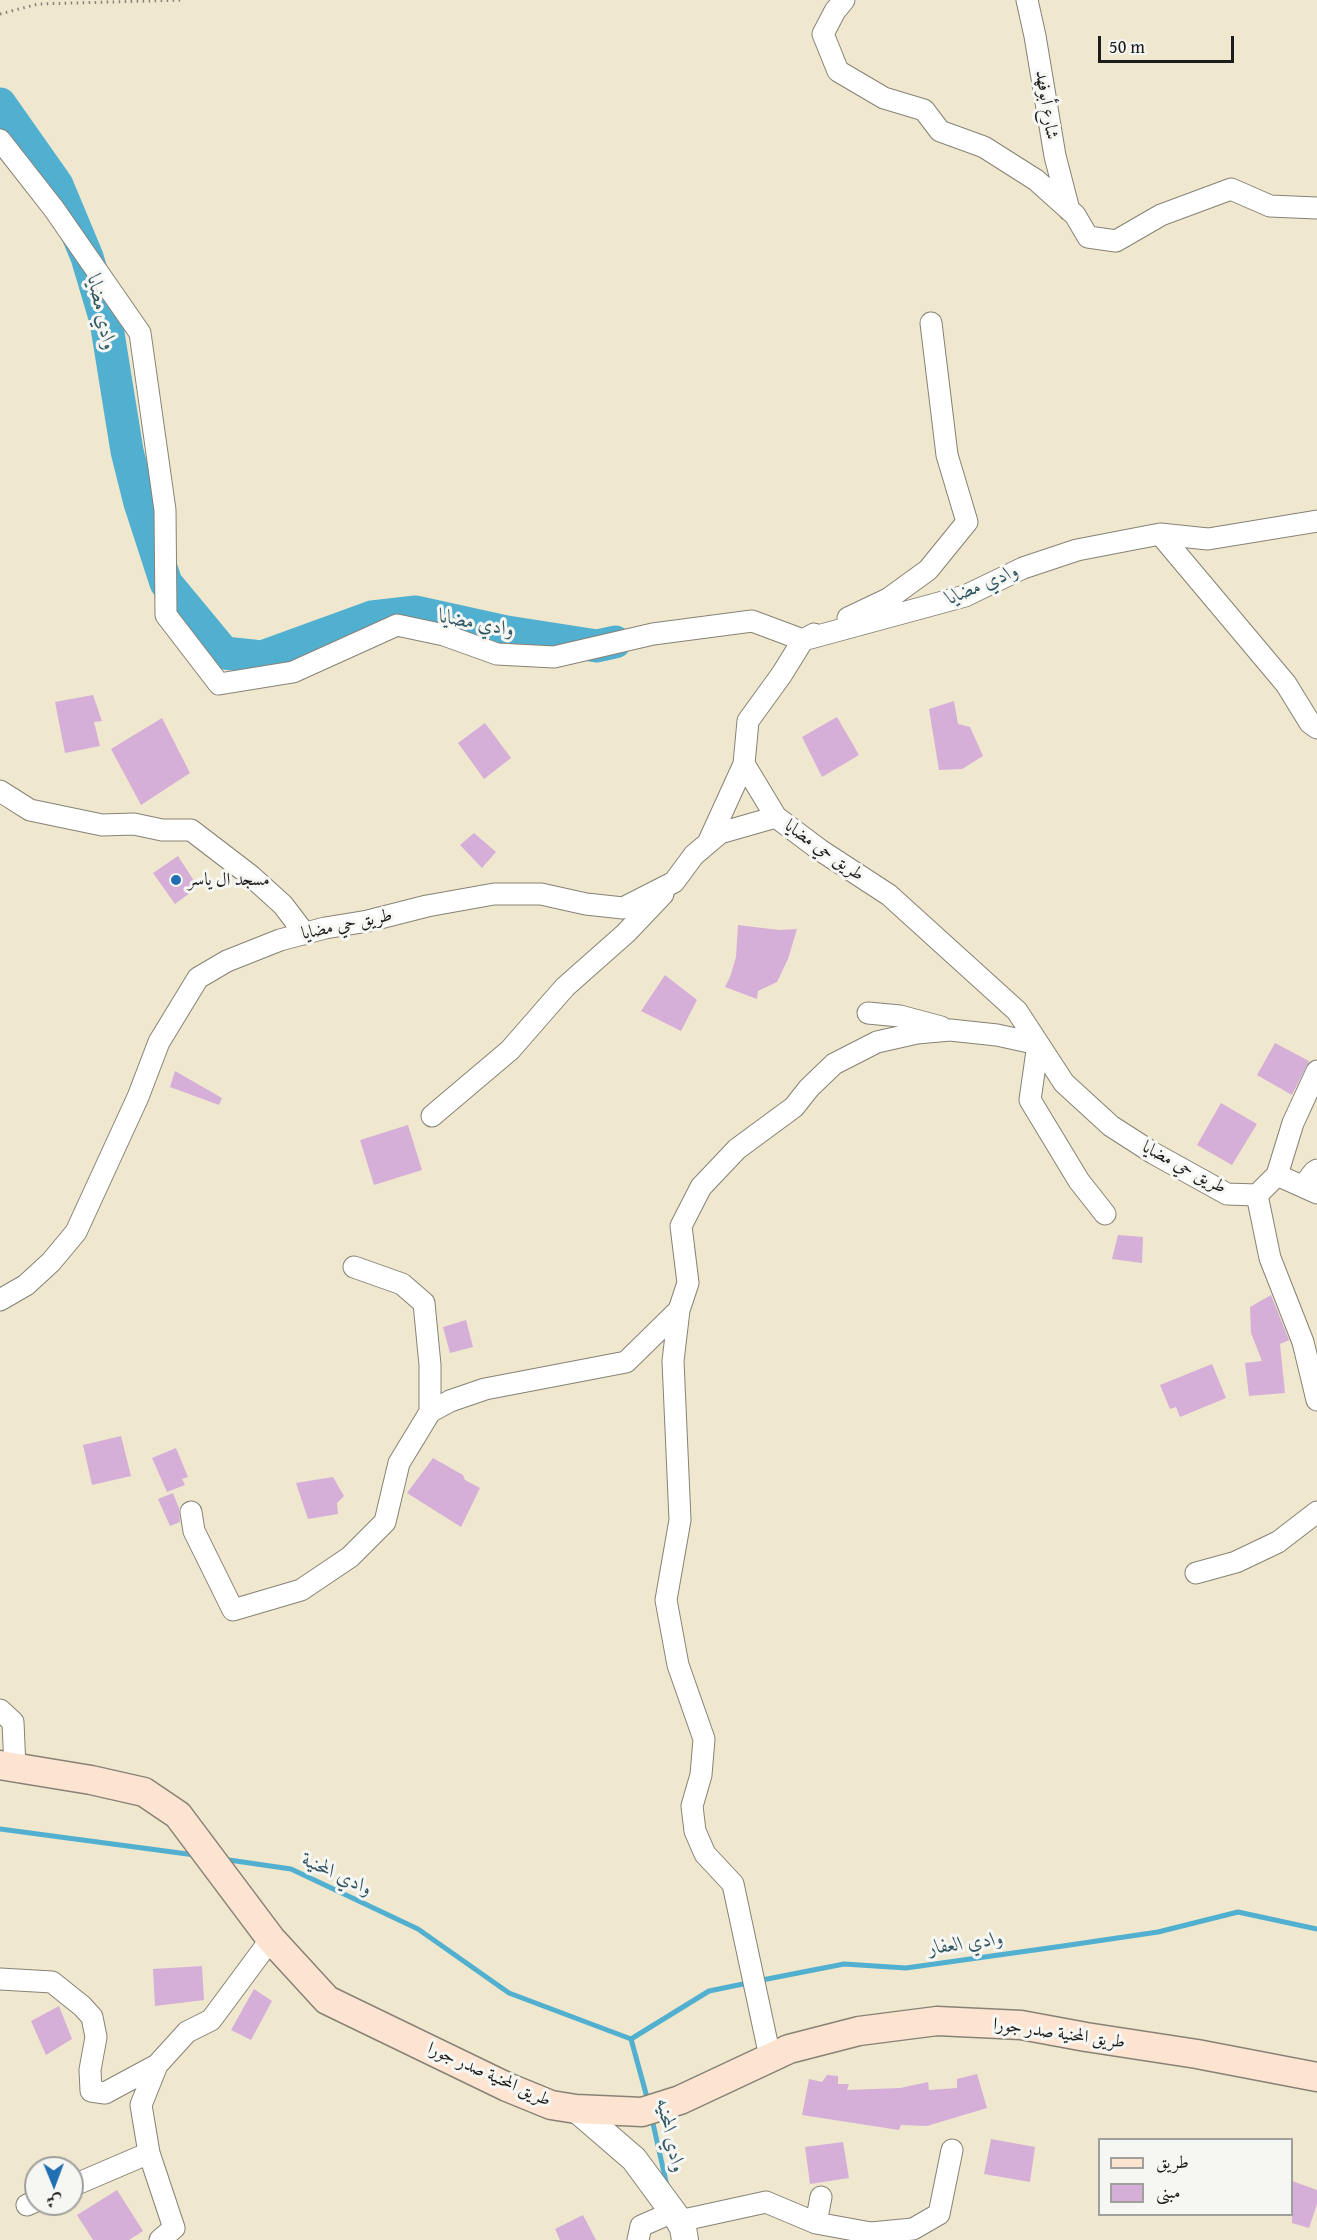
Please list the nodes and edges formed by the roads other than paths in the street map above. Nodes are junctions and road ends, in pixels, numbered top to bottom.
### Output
1 (844, 0) edge
2 (1027, 0) edge
3 (0, 140) edge
4 (1317, 208) edge
5 (1070, 210) junction
6 (931, 323) dead end
7 (1317, 520) edge
8 (1160, 534) junction
9 (803, 640) junction
10 (1317, 728) edge
11 (744, 764) junction
12 (0, 791) edge
13 (776, 817) junction
14 (708, 843) junction
15 (674, 882) junction
16 (305, 934) junction
17 (868, 1013) dead end
18 (950, 1030) junction
19 (1038, 1044) junction
20 (1317, 1071) edge
21 (432, 1116) dead end
22 (1317, 1170) edge
23 (1276, 1175) junction
24 (1310, 1189) edge
25 (1257, 1195) junction
26 (1105, 1214) dead end
27 (354, 1267) dead end
28 (0, 1300) edge
29 (680, 1310) junction
30 (1317, 1400) edge
31 (429, 1412) junction
32 (191, 1512) dead end
33 (1317, 1512) edge
34 (1196, 1573) dead end
35 (0, 1710) edge
36 (7, 1767) edge
37 (270, 1939) junction
38 (0, 1979) edge
39 (770, 2057) junction
40 (157, 2065) junction
41 (1317, 2077) edge
42 (589, 2110) junction
43 (952, 2150) dead end
44 (149, 2153) junction
45 (84, 2181) edge
46 (820, 2197) dead end
47 (816, 2223) junction
48 (679, 2224) edge
49 (160, 2240) edge
50 (638, 2240) edge

1 - 5 street
2 - 5 street, شارع أبوفهد
3 - 9 street
4 - 5 street
6 - 9 street
7 - 8 street
8 - 9 street
8 - 10 street
9 - 11 street
11 - 13 street
11 - 14 street
12 - 16 street
13 - 14 street, طريق حي مضايا
13 - 19 street, طريق حي مضايا
14 - 15 street, طريق حي مضايا
15 - 16 street, طريق حي مضايا
15 - 21 street
16 - 28 street, طريق حي مضايا
17 - 18 street
18 - 19 street
18 - 29 street
19 - 25 street, طريق حي مضايا
19 - 26 street
20 - 23 street
22 - 24 street
23 - 24 street
23 - 25 street
25 - 30 street
27 - 31 street
29 - 31 street
29 - 39 street
31 - 32 street
33 - 34 street
35 - 36 street
36 - 37 main road, طريق المحنية صدر جورا
37 - 40 street
37 - 42 main road, طريق المحنية صدر جورا
38 - 40 street
39 - 41 main road, طريق المحنية صدر جورا
39 - 42 main road, طريق المحنية صدر جورا
40 - 44 street
42 - 48 street
43 - 47 street
44 - 45 street
44 - 49 street
46 - 47 street
47 - 48 street
48 - 50 street

